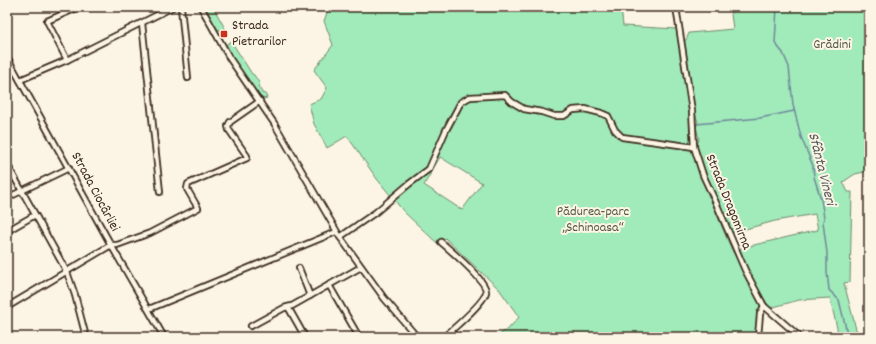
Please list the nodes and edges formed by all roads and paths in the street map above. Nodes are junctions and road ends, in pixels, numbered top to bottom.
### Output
1 (79, 7) edge
2 (173, 7) edge
3 (181, 7) edge
4 (201, 7) edge
5 (676, 7) edge
6 (142, 23) junction
7 (7, 57) edge
8 (67, 60) junction
9 (188, 78) dead end
10 (20, 80) junction
11 (260, 101) junction
12 (694, 147) junction
13 (7, 164) edge
14 (69, 168) junction
15 (22, 192) junction
16 (160, 192) dead end
17 (7, 198) edge
18 (35, 215) junction
19 (7, 231) edge
20 (336, 232) junction
21 (340, 237) junction
22 (441, 242) dead end
23 (111, 245) junction
24 (361, 267) junction
25 (299, 268) dead end
26 (67, 272) junction
27 (329, 285) junction
28 (310, 296) junction
29 (764, 306) junction
30 (7, 307) edge
31 (288, 307) junction
32 (149, 309) junction
33 (251, 326) dead end
34 (86, 337) edge
35 (164, 337) edge
36 (305, 337) edge
37 (359, 337) edge
38 (417, 337) edge
39 (444, 337) edge
40 (758, 337) edge
41 (800, 337) edge

1 - 8 street
2 - 6 street
3 - 9 street
4 - 11 street
5 - 12 street, Strada Dragomirna
6 - 8 street
6 - 16 street
7 - 10 street, Strada Ciocârliei
8 - 10 street
10 - 14 street, Strada Ciocârliei
11 - 20 street
11 - 23 street
12 - 21 street
12 - 29 street, Strada Dragomirna
13 - 15 street
14 - 15 street
14 - 23 street, Strada Ciocârliei
15 - 17 street
15 - 18 street
18 - 19 street
18 - 26 street
20 - 21 street
20 - 32 street
21 - 24 street
22 - 39 street
23 - 26 street
23 - 32 street, Strada Ciocârliei
24 - 27 street
24 - 38 street
25 - 28 street
26 - 30 street
26 - 34 street
27 - 28 street
27 - 37 street
28 - 31 street
29 - 40 street
29 - 41 street, Strada Dragomirna
31 - 33 street
31 - 36 street
32 - 35 street, Strada Ciocârliei

